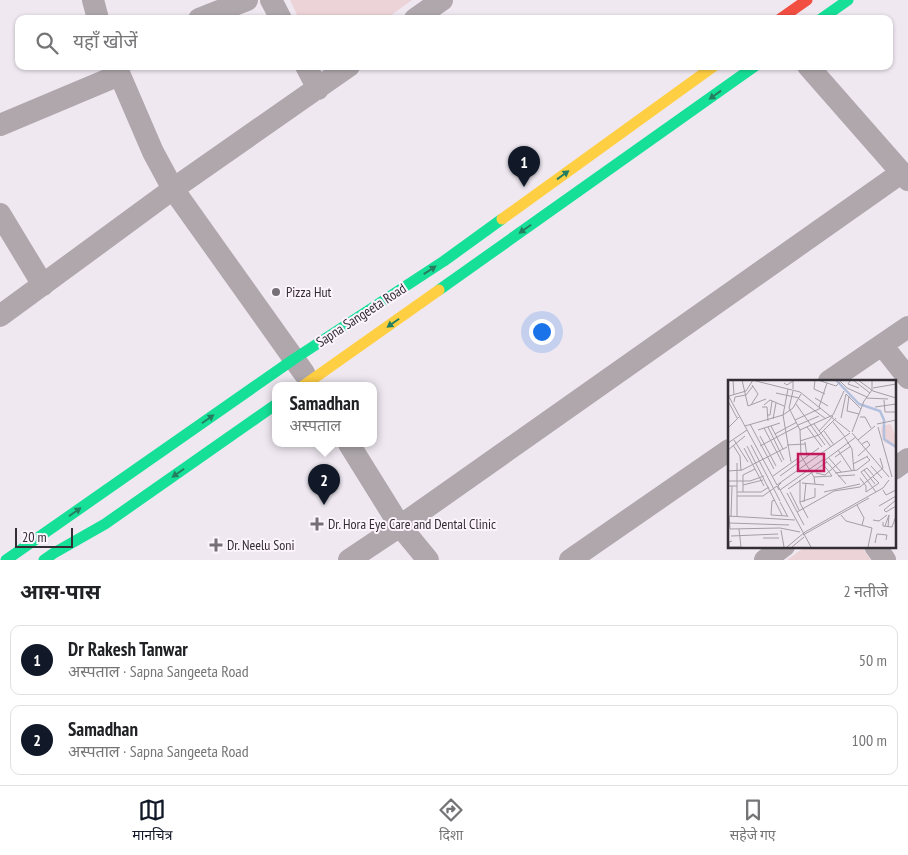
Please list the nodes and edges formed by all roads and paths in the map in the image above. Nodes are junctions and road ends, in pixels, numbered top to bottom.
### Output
1 (93, 0) edge
2 (247, 0) edge
3 (271, 0) edge
4 (442, 0) edge
5 (806, 0) edge
6 (848, 0) edge
7 (97, 15) edge
8 (209, 15) edge
9 (279, 15) edge
10 (421, 15) edge
11 (785, 15) edge
12 (827, 15) edge
13 (308, 70) edge
14 (344, 70) edge
15 (708, 70) edge
16 (749, 70) edge
17 (811, 70) edge
18 (117, 71) edge
19 (318, 89) junction
20 (0, 125) edge
21 (904, 177) edge
22 (173, 189) junction
23 (0, 214) edge
24 (43, 285) junction
25 (0, 316) edge
26 (908, 327) edge
27 (882, 345) junction
28 (294, 359) junction
29 (908, 378) edge
30 (830, 380) edge
31 (307, 382) edge
32 (313, 382) edge
33 (272, 408) edge
34 (351, 447) edge
35 (728, 451) edge
36 (908, 459) edge
37 (896, 468) edge
38 (400, 526) junction
39 (781, 548) edge
40 (876, 548) edge
41 (52, 558) edge
42 (6, 560) edge
43 (349, 560) edge
44 (428, 560) edge
45 (570, 560) edge
46 (765, 560) edge
47 (885, 560) edge

1 - 7 street
2 - 8 street
3 - 9 street
4 - 10 street
5 - 11 main road
6 - 12 main road
13 - 19 street
14 - 19 street
28 -> 15 main road, Sapna Sangeeta Road
16 -> 32 main road, Sapna Sangeeta Road
17 - 21 street
18 - 20 street
18 - 22 street
19 - 22 street
21 - 38 street
22 - 24 street
22 - 28 street
23 - 24 street
24 - 25 street
26 - 27 street
27 - 29 street
27 - 30 street
28 - 31 street
42 -> 28 main road, Sapna Sangeeta Road
33 -> 41 main road
34 - 38 street
35 - 45 street
36 - 37 street
38 - 43 street
38 - 44 street
39 - 46 street
40 - 47 street

